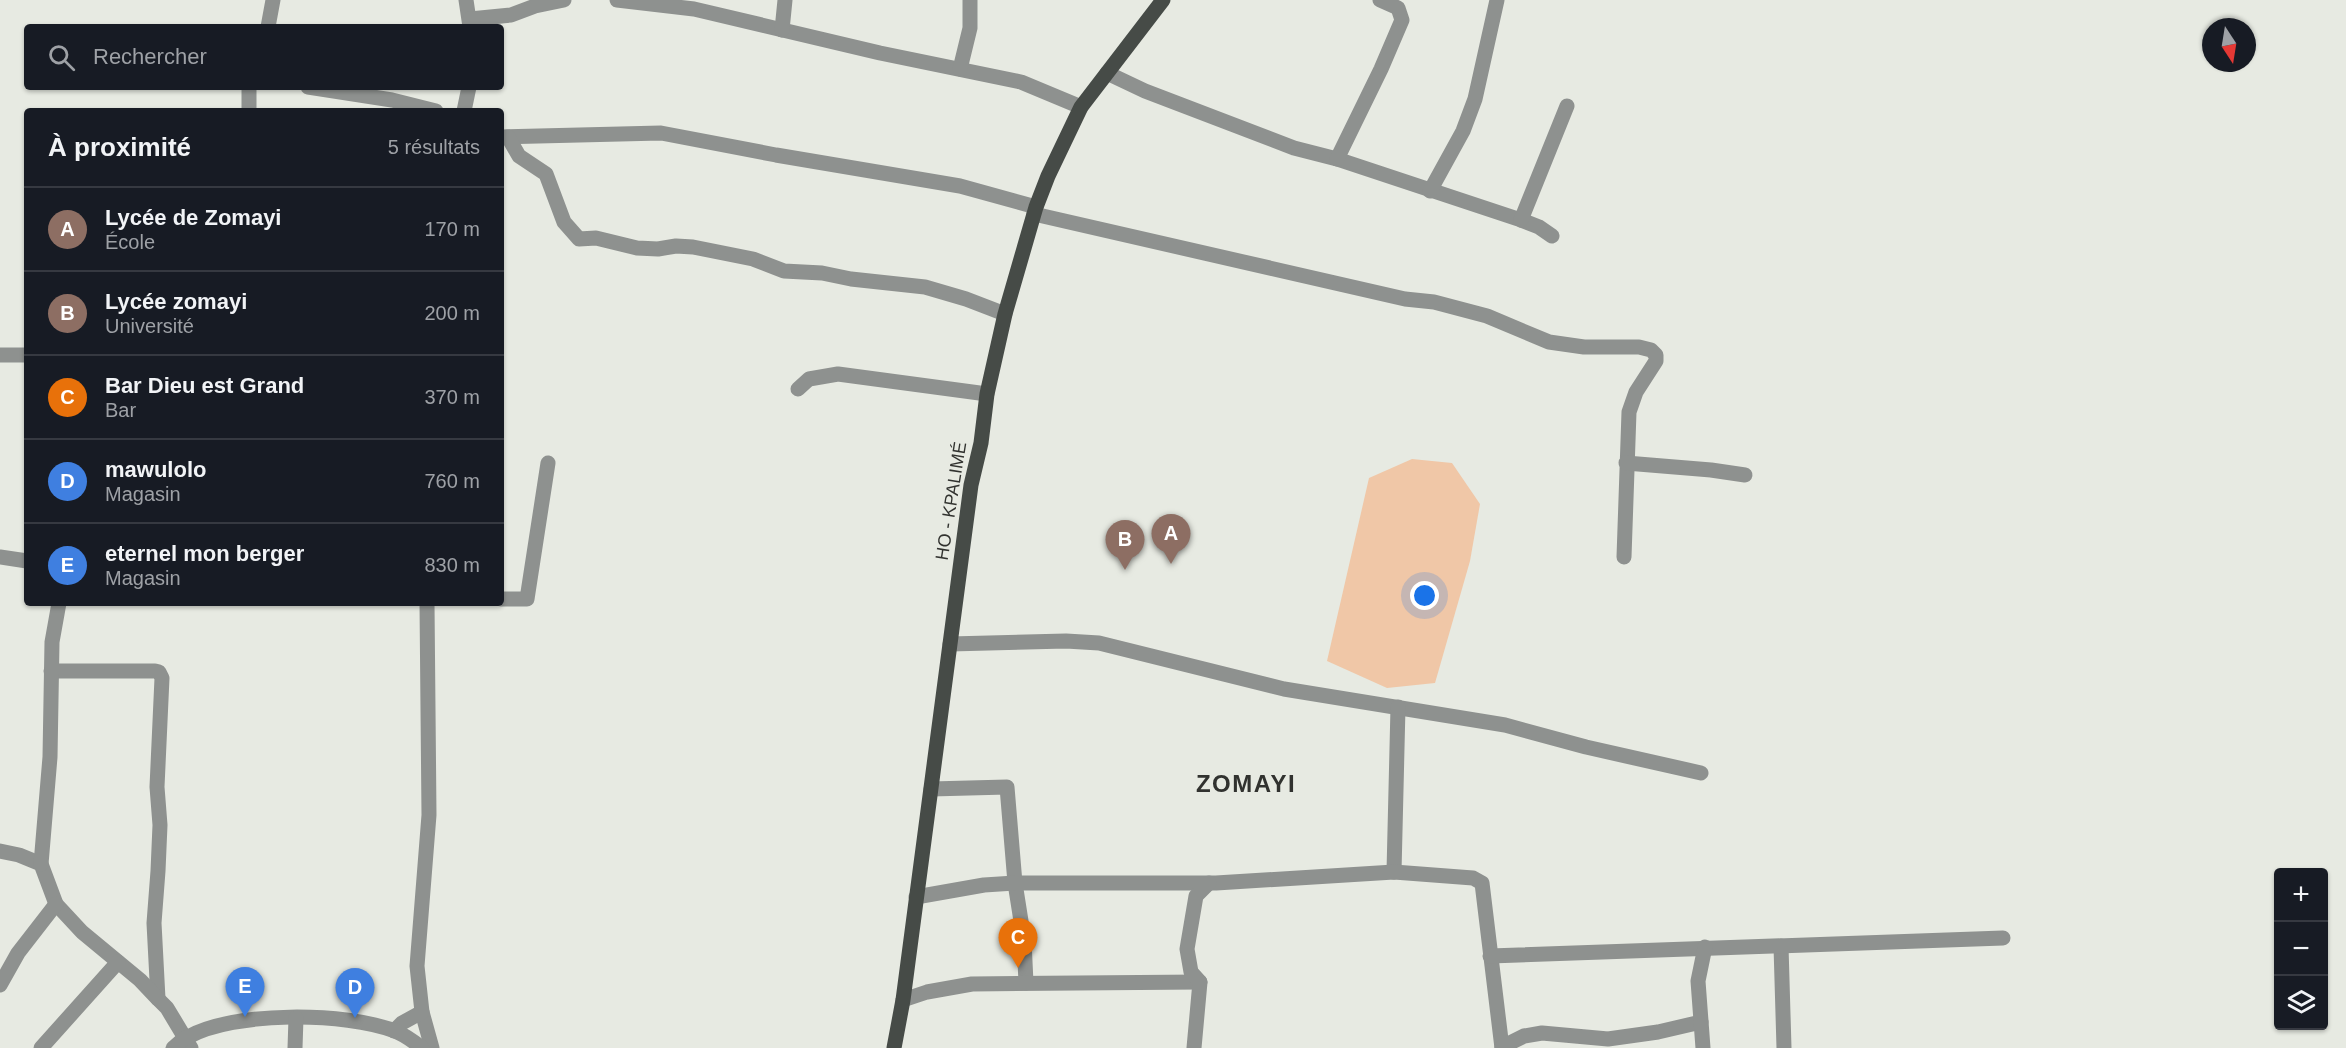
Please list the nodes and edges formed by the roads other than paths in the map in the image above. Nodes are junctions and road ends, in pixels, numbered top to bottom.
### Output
1 (273, 0) edge
2 (466, 0) edge
3 (564, 0) edge
4 (617, 0) edge
5 (785, 0) edge
6 (970, 0) edge
7 (1163, 0) edge
8 (1380, 0) edge
9 (1497, 0) edge
10 (470, 23) edge
11 (269, 24) edge
12 (782, 30) junction
13 (960, 69) junction
14 (1107, 73) junction
15 (249, 90) edge
16 (327, 90) edge
17 (468, 90) edge
18 (1081, 106) junction
19 (1567, 106) dead end
20 (249, 108) edge
21 (424, 108) edge
22 (465, 108) edge
23 (505, 137) edge
24 (1337, 159) junction
25 (1430, 190) junction
26 (1035, 211) junction
27 (1521, 220) junction
28 (1552, 236) dead end
29 (1005, 314) junction
30 (0, 355) edge
31 (24, 355) edge
32 (798, 389) dead end
33 (987, 394) junction
34 (548, 463) dead end
35 (1626, 464) junction
36 (1745, 476) dead end
37 (1624, 556) dead end
38 (0, 557) edge
39 (24, 561) edge
40 (504, 599) edge
41 (58, 606) edge
42 (427, 606) edge
43 (950, 644) junction
44 (51, 671) junction
45 (1398, 707) junction
46 (1701, 773) dead end
47 (932, 789) junction
48 (0, 851) edge
49 (41, 864) junction
50 (1394, 872) junction
51 (1209, 883) junction
52 (1015, 884) junction
53 (916, 897) junction
54 (56, 904) junction
55 (2003, 938) dead end
56 (1781, 946) junction
57 (1705, 947) junction
58 (1490, 956) junction
59 (118, 962) junction
60 (1200, 982) junction
61 (1026, 983) junction
62 (0, 985) edge
63 (158, 999) junction
64 (903, 1000) junction
65 (422, 1012) junction
66 (296, 1017) junction
67 (1701, 1022) junction
68 (394, 1031) junction
69 (189, 1043) edge
70 (1502, 1047) edge
71 (41, 1048) edge
72 (173, 1048) edge
73 (295, 1048) edge
74 (423, 1048) edge
75 (894, 1048) edge
76 (1194, 1048) edge
77 (1703, 1048) edge
78 (1784, 1048) edge

1 - 11 street
2 - 10 street
3 - 10 street
4 - 12 street
5 - 12 street
6 - 13 street
7 - 14 main road, HO - KPALIMÉ
8 - 24 street
9 - 25 street
12 - 13 street
13 - 18 street
14 - 18 main road, HO - KPALIMÉ
14 - 24 street
15 - 20 street
16 - 21 street
17 - 22 street
18 - 26 main road, HO - KPALIMÉ
19 - 27 street
23 - 26 street
23 - 29 street
24 - 25 street
25 - 27 street
26 - 29 main road, HO - KPALIMÉ
26 - 35 street
27 - 28 street
29 - 33 main road, HO - KPALIMÉ
30 - 31 street
32 - 33 street
33 - 43 main road, HO - KPALIMÉ
34 - 40 street
35 - 36 street
35 - 37 street
38 - 39 street
41 - 44 street
42 - 65 street
43 - 45 street
43 - 47 main road, HO - KPALIMÉ
44 - 49 street
44 - 63 street
45 - 46 street
45 - 50 street
47 - 52 street
47 - 53 main road, HO - KPALIMÉ
48 - 49 street
49 - 54 street
50 - 51 street
50 - 58 street
51 - 52 street
51 - 60 street
52 - 53 street
52 - 61 street
53 - 64 main road, HO - KPALIMÉ
54 - 59 street
54 - 62 street
55 - 56 street
56 - 57 street
56 - 78 street
57 - 58 street
57 - 67 street
58 - 70 street
59 - 63 street
59 - 71 street
60 - 61 street
60 - 76 street
61 - 64 street
63 - 69 street
64 - 75 main road, HO - KPALIMÉ
65 - 68 street
65 - 74 street
66 - 68 street
66 - 69 street
66 - 73 street
67 - 70 street
67 - 77 street
68 - 74 street
69 - 72 street

